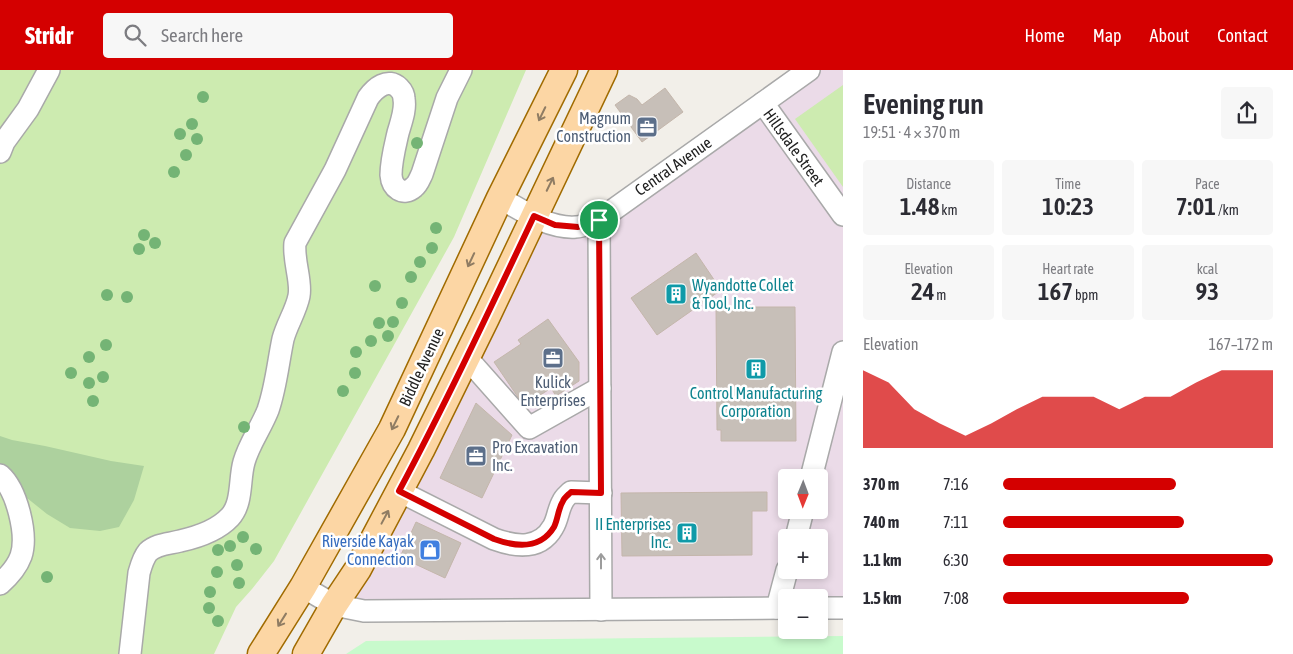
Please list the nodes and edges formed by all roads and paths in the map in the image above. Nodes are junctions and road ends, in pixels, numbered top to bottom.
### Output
1 (49, 70) edge
2 (461, 70) edge
3 (564, 70) edge
4 (604, 70) edge
5 (810, 70) edge
6 (763, 103) junction
7 (0, 152) edge
8 (500, 198) junction
9 (843, 215) edge
10 (534, 216) junction
11 (599, 220) junction
12 (843, 352) edge
13 (466, 357) junction
14 (600, 388) junction
15 (813, 469) edge
16 (0, 475) edge
17 (399, 491) junction
18 (601, 493) junction
19 (0, 584) edge
20 (303, 586) junction
21 (334, 605) junction
22 (778, 608) edge
23 (828, 608) edge
24 (843, 608) edge
25 (601, 610) junction
26 (130, 654) edge
27 (262, 654) edge
28 (306, 654) edge

1 - 7 street
2 - 26 street
3 -> 8 main road, Biddle Avenue
10 -> 4 main road
5 - 6 street, Central Avenue
6 - 9 street, Hillsdale Street
6 - 11 street, Central Avenue
8 - 10 street, Central Avenue
8 -> 20 main road, Biddle Avenue
10 - 11 street, Central Avenue
10 - 13 main road
11 - 14 street
12 - 15 street
13 - 14 street
13 - 17 main road
14 - 18 street
16 - 19 street
17 - 18 street
21 -> 17 main road
25 -> 18 street
20 - 21 street
20 -> 27 main road, Biddle Avenue
21 - 25 street
21 - 28 main road
22 - 25 street
23 - 24 street

